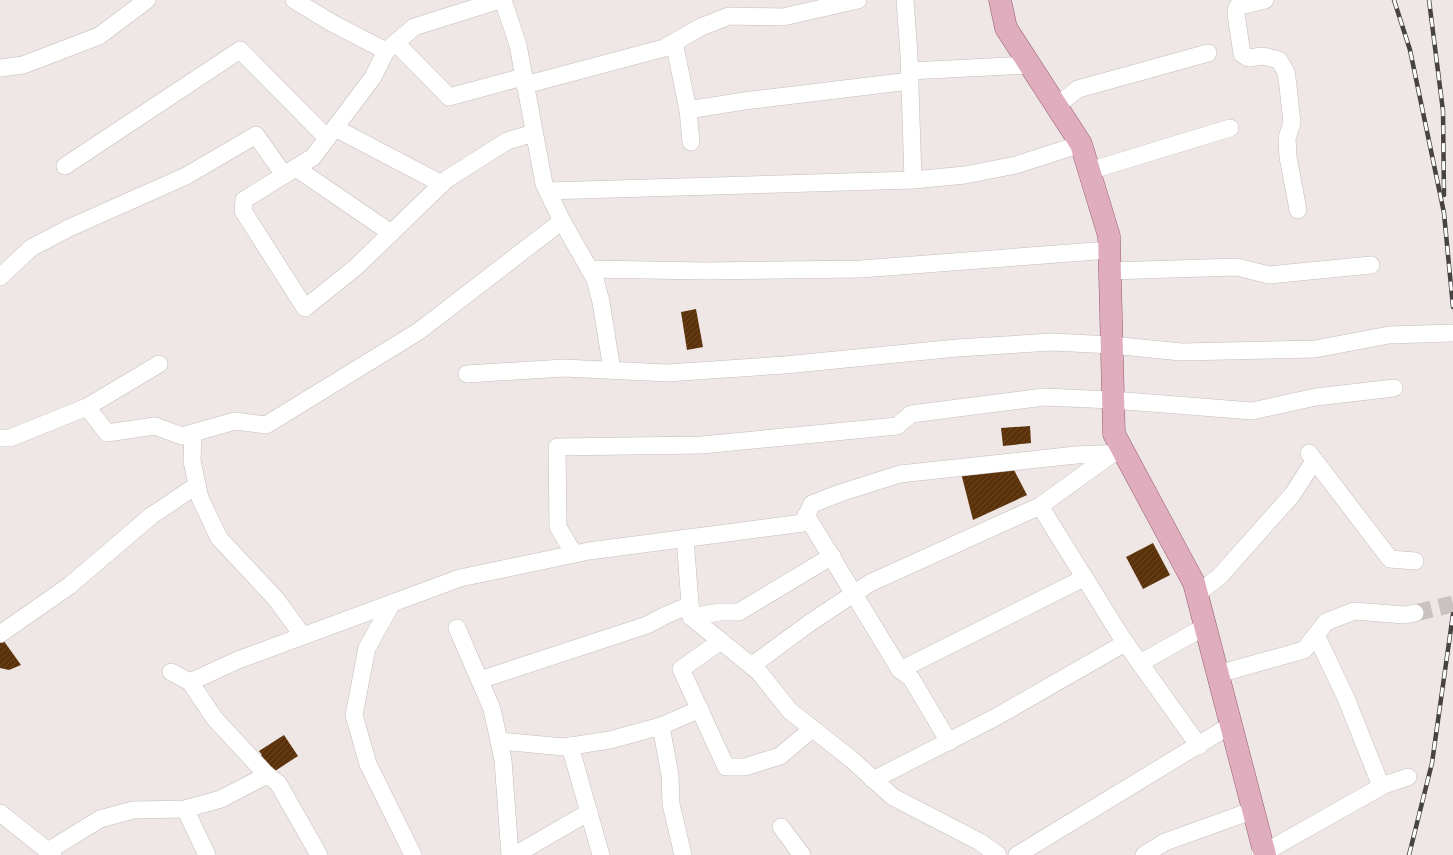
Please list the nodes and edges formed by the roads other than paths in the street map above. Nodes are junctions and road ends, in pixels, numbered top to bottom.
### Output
1 (147, 0) edge
2 (294, 0) edge
3 (500, 0) edge
4 (504, 0) edge
5 (858, 0) edge
6 (905, 0) edge
7 (1000, 0) edge
8 (1265, 0) edge
9 (674, 42) junction
10 (391, 47) junction
11 (1208, 53) dead end
12 (1030, 65) junction
13 (0, 68) edge
14 (910, 76) junction
15 (524, 81) junction
16 (1056, 106) junction
17 (688, 110) junction
18 (1230, 128) dead end
19 (331, 133) junction
20 (534, 133) junction
21 (692, 142) dead end
22 (1081, 144) junction
23 (65, 166) dead end
24 (1089, 171) junction
25 (290, 172) junction
26 (913, 180) junction
27 (442, 184) junction
28 (548, 191) junction
29 (1298, 210) dead end
30 (562, 221) junction
31 (391, 234) junction
32 (1110, 261) junction
33 (1371, 265) dead end
34 (589, 269) junction
35 (0, 277) edge
36 (1453, 333) edge
37 (1112, 345) junction
38 (159, 364) dead end
39 (612, 370) junction
40 (467, 374) dead end
41 (1394, 388) dead end
42 (1113, 400) junction
43 (87, 407) junction
44 (193, 433) junction
45 (0, 438) edge
46 (1118, 453) junction
47 (197, 485) junction
48 (1040, 506) junction
49 (806, 515) junction
50 (685, 538) junction
51 (574, 554) junction
52 (832, 556) junction
53 (1415, 561) dead end
54 (1084, 578) junction
55 (854, 594) junction
56 (1197, 594) junction
57 (392, 603) junction
58 (690, 611) junction
59 (1415, 613) tunnel mouth
60 (1206, 626) junction
61 (457, 628) dead end
62 (0, 634) edge
63 (1316, 634) junction
64 (303, 636) junction
65 (721, 641) junction
66 (1125, 643) junction
67 (1140, 663) junction
68 (751, 666) junction
69 (900, 670) junction
70 (171, 672) dead end
71 (1218, 674) junction
72 (480, 680) junction
73 (190, 682) junction
74 (700, 709) junction
75 (1231, 725) junction
76 (661, 726) junction
77 (812, 729) junction
78 (499, 741) junction
79 (949, 742) junction
80 (570, 746) junction
81 (1199, 746) junction
82 (267, 775) junction
83 (1408, 777) dead end
84 (873, 780) junction
85 (1381, 786) junction
86 (185, 809) junction
87 (1254, 810) junction
88 (589, 812) junction
89 (0, 813) edge
90 (781, 827) dead end
91 (50, 853) edge
92 (1263, 854) edge
93 (207, 855) edge
94 (319, 855) edge
95 (413, 855) edge
96 (510, 855) edge
97 (514, 855) edge
98 (601, 855) edge
99 (683, 855) edge
100 (802, 855) edge
101 (998, 855) edge
102 (1017, 855) edge
103 (1144, 855) edge

1 - 13 street
2 - 10 street
3 - 10 street
4 - 15 street
5 - 9 street
6 - 14 street
7 - 12 main road
8 - 29 street
9 - 15 street
9 - 17 street
10 - 15 street
10 - 19 street
11 - 16 street
12 - 14 street
12 - 16 main road
14 - 17 street
14 - 26 street
15 - 20 street
16 - 22 main road
17 - 21 street
18 - 24 street
19 - 23 street
19 - 25 street
19 - 27 street
20 - 27 street
20 - 28 street
22 - 24 main road
22 - 26 street
24 - 32 main road
25 - 31 street
25 - 31 street
25 - 35 street
26 - 28 street
27 - 31 street
28 - 30 street
30 - 34 street
30 - 44 street
32 - 33 street
32 - 34 street
32 - 37 main road
34 - 39 street
36 - 37 street
37 - 39 street
37 - 42 main road
38 - 43 street
39 - 40 street
41 - 42 street
42 - 46 main road
42 - 51 street
43 - 44 street
43 - 45 street
44 - 47 street
46 - 48 street
46 - 49 street
46 - 56 main road
47 - 62 street
47 - 64 street
48 - 54 street
48 - 55 street
49 - 50 street
49 - 52 street
50 - 51 street
50 - 58 street
51 - 57 street
52 - 55 street
52 - 58 street
53 - 56 street
54 - 66 street
54 - 69 street
55 - 68 street
55 - 69 street
56 - 60 main road
57 - 64 street
57 - 95 street
58 - 65 street
58 - 72 street
59 - 63 street
60 - 67 street
60 - 71 main road
61 - 72 street
63 - 71 street
63 - 85 street
64 - 73 street
65 - 68 street
65 - 74 street
66 - 67 street
66 - 79 street
67 - 81 street
68 - 77 street
69 - 79 street
70 - 73 street
71 - 75 main road
72 - 78 street
73 - 82 street
74 - 76 street
74 - 77 street
75 - 81 street
75 - 87 main road
76 - 80 street
76 - 99 street
77 - 84 street
78 - 80 street
78 - 96 street
79 - 84 street
80 - 88 street
81 - 102 street
82 - 86 street
82 - 94 street
83 - 85 street
84 - 101 street
85 - 92 street
86 - 91 street
86 - 93 street
87 - 92 main road
87 - 103 street
88 - 97 street
88 - 98 street
89 - 91 street
90 - 100 street

